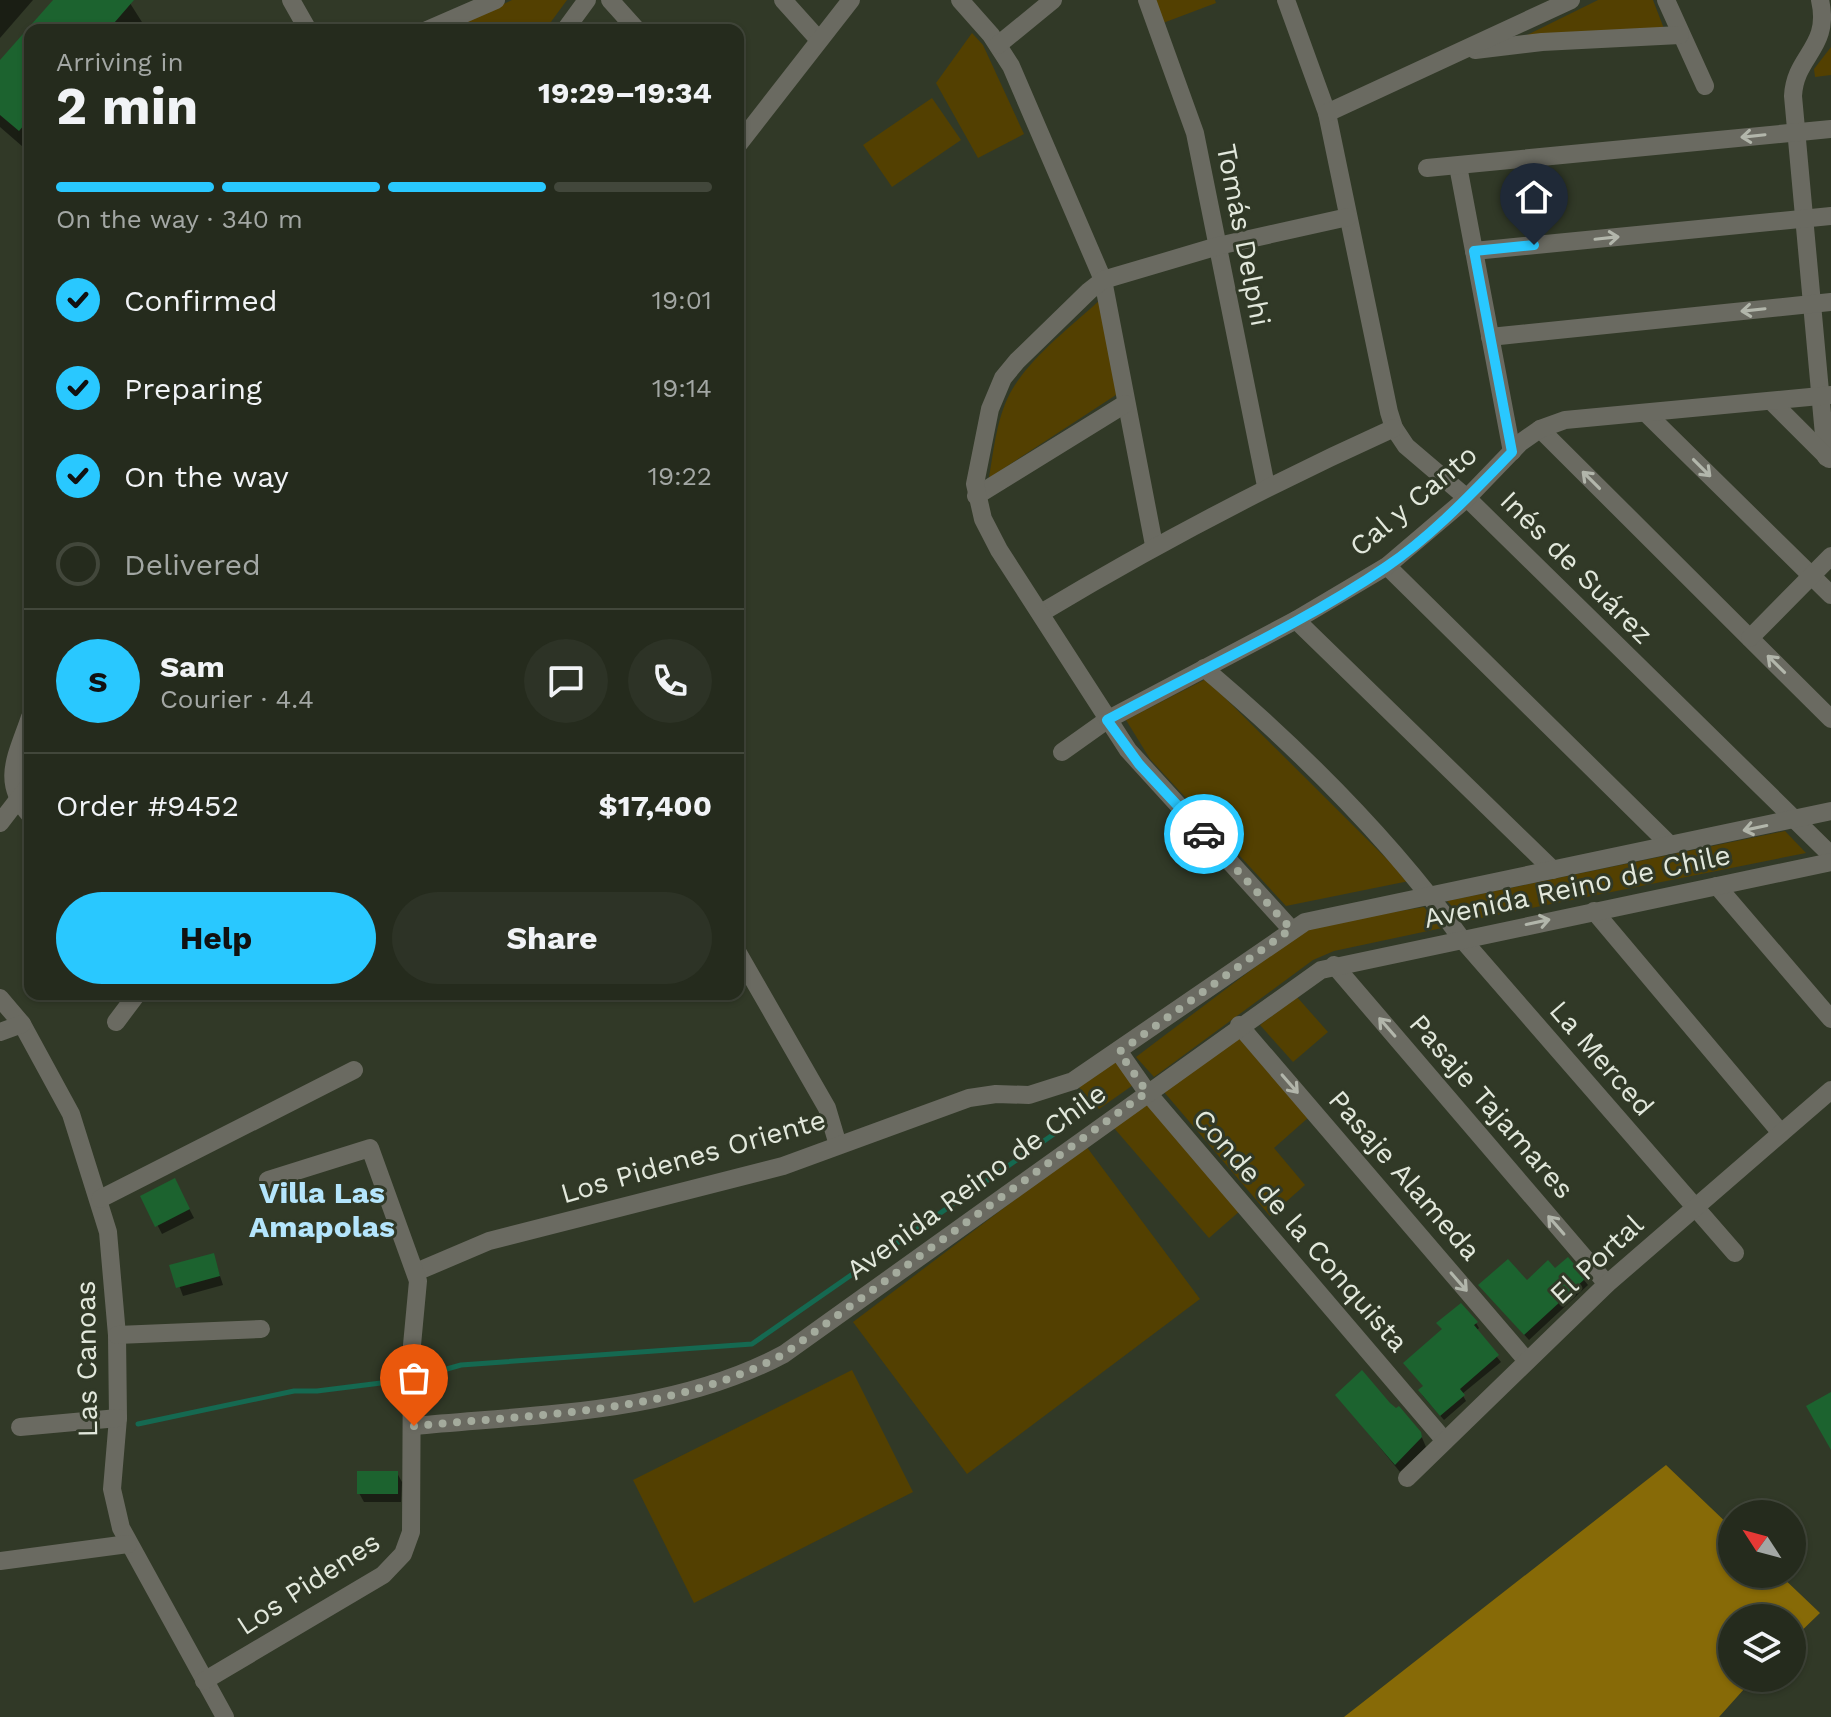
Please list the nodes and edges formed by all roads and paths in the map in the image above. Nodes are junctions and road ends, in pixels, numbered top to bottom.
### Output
1 (291, 0) edge
2 (496, 0) edge
3 (587, 0) edge
4 (610, 0) edge
5 (783, 0) edge
6 (851, 0) edge
7 (960, 0) edge
8 (1053, 0) edge
9 (1147, 0) edge
10 (1286, 0) edge
11 (1571, 0) edge
12 (1666, 0) edge
13 (1820, 0) edge
14 (305, 24) edge
15 (441, 24) edge
16 (569, 24) edge
17 (632, 24) edge
18 (1680, 35) junction
19 (819, 40) junction
20 (998, 45) junction
21 (1459, 52) junction
22 (1705, 86) dead end
23 (1327, 113) junction
24 (1831, 129) edge
25 (1796, 132) junction
26 (744, 137) edge
27 (1458, 166) junction
28 (1427, 168) dead end
29 (1831, 216) edge
30 (1348, 217) junction
31 (1804, 218) junction
32 (1218, 246) junction
33 (1474, 251) junction
34 (1103, 280) junction
35 (1822, 303) edge
36 (1490, 337) junction
37 (1826, 395) edge
38 (1771, 401) junction
39 (1125, 404) junction
40 (1646, 413) junction
41 (1394, 428) junction
42 (1540, 429) junction
43 (1512, 452) junction
44 (1829, 459) edge
45 (1266, 486) junction
46 (976, 496) junction
47 (1467, 498) junction
48 (1154, 545) junction
49 (1831, 556) edge
50 (1387, 566) junction
51 (1811, 576) junction
52 (1831, 595) edge
53 (1041, 613) junction
54 (1296, 620) junction
55 (1750, 638) junction
56 (1204, 668) junction
57 (1831, 719) edge
58 (1107, 720) junction
59 (24, 736) edge
60 (1062, 752) dead end
61 (24, 808) edge
62 (1831, 811) edge
63 (1794, 820) junction
64 (0, 823) edge
65 (1670, 845) junction
66 (1831, 855) edge
67 (1831, 862) edge
68 (1553, 870) junction
69 (1717, 886) junction
70 (1431, 896) junction
71 (1594, 911) junction
72 (1291, 929) junction
73 (1461, 938) junction
74 (744, 963) edge
75 (1334, 965) junction
76 (0, 998) edge
77 (132, 1000) edge
78 (1831, 1019) edge
79 (116, 1022) dead end
80 (22, 1024) junction
81 (1239, 1025) junction
82 (0, 1032) edge
83 (1119, 1052) junction
84 (354, 1070) dead end
85 (1831, 1090) edge
86 (1147, 1092) junction
87 (1781, 1133) junction
88 (838, 1145) junction
89 (268, 1180) dead end
90 (100, 1199) junction
91 (1694, 1207) junction
92 (1735, 1253) dead end
93 (416, 1272) junction
94 (1607, 1284) junction
95 (261, 1329) dead end
96 (117, 1335) junction
97 (1527, 1361) junction
98 (118, 1418) junction
99 (414, 1426) junction
100 (20, 1427) dead end
101 (1445, 1441) junction
102 (1407, 1478) dead end
103 (128, 1544) junction
104 (0, 1561) edge
105 (204, 1681) junction
106 (225, 1717) edge

1 - 14 street
2 - 15 street
3 - 16 street
4 - 17 street
5 - 19 street
6 - 19 street
7 - 20 street
8 - 20 street
9 - 32 street, Tomás Delphi
10 - 23 street, Inés de Suárez
11 - 21 street
12 - 18 street
13 - 25 street
18 - 21 street
18 - 22 street
19 - 26 street
20 - 34 street
21 - 23 street
23 - 30 street, Inés de Suárez
24 - 25 street
25 -> 27 street
25 - 31 street
27 - 28 street
27 - 33 street
29 - 31 street
30 - 32 street
30 - 41 street, Inés de Suárez
33 -> 31 street
31 - 35 street
32 - 34 street
32 - 45 street, Tomás Delphi
33 - 36 street
34 - 39 street
34 - 46 street
35 -> 36 street
35 - 37 street
36 - 43 street
37 - 38 street, Cal y Canto
37 - 44 street
38 - 40 street, Cal y Canto
38 - 44 street
39 - 46 street
39 - 48 street
40 - 42 street, Cal y Canto
40 -> 51 street
41 - 45 street
41 - 47 street, Inés de Suárez
42 - 43 street, Cal y Canto
55 -> 42 street
43 - 47 street, Cal y Canto
45 - 48 street
46 - 53 street
47 - 50 street, Cal y Canto
47 - 63 street, Inés de Suárez
48 - 53 street
49 - 51 street
50 - 54 street, Cal y Canto
50 - 65 street
51 - 52 street
51 - 55 street
53 - 58 street
54 - 56 street, Cal y Canto
54 - 68 street
57 -> 55 street
56 - 58 street, Cal y Canto
56 - 70 street, La Merced
58 - 60 street, Cal y Canto
58 - 72 street
59 - 61 street
61 - 64 street
62 - 63 street, Avenida Reino de Chile
63 -> 65 street, Avenida Reino de Chile
63 - 66 street, Inés de Suárez
65 - 68 street, Avenida Reino de Chile
67 - 69 street, Avenida Reino de Chile
68 - 70 street, Avenida Reino de Chile
69 - 71 street, Avenida Reino de Chile
69 - 78 street
70 - 72 street, Avenida Reino de Chile
70 - 73 street, La Merced
73 -> 71 street, Avenida Reino de Chile
71 - 87 street
72 - 83 street, Avenida Reino de Chile
73 - 75 street, Avenida Reino de Chile
73 - 91 street, La Merced
74 - 88 street
75 - 81 street, Avenida Reino de Chile
94 -> 75 street, Pasaje Tajamares
76 - 80 street, Las Canoas
77 - 79 street
80 - 82 street
80 - 90 street, Las Canoas
81 - 86 street, Avenida Reino de Chile
81 -> 97 street, Pasaje Alameda
83 - 86 street, Conde de la Conquista
83 - 88 street, Los Pidenes Oriente
84 - 90 street
85 - 87 street, El Portal
86 - 99 street, Avenida Reino de Chile
86 - 101 street, Conde de la Conquista
87 - 91 street, El Portal
88 - 93 street, Los Pidenes Oriente
89 - 93 street, Los Pidenes
90 - 96 street, Las Canoas
91 - 92 street, La Merced
91 - 94 street, El Portal
93 - 99 street, Los Pidenes
94 - 97 street, El Portal
95 - 96 street
96 - 98 street, Las Canoas
97 - 101 street, El Portal
98 - 100 street
98 - 103 street, Las Canoas
99 - 105 street, Los Pidenes
101 - 102 street, El Portal
103 - 104 street
103 - 105 street, Las Canoas
105 - 106 street, Las Canoas

